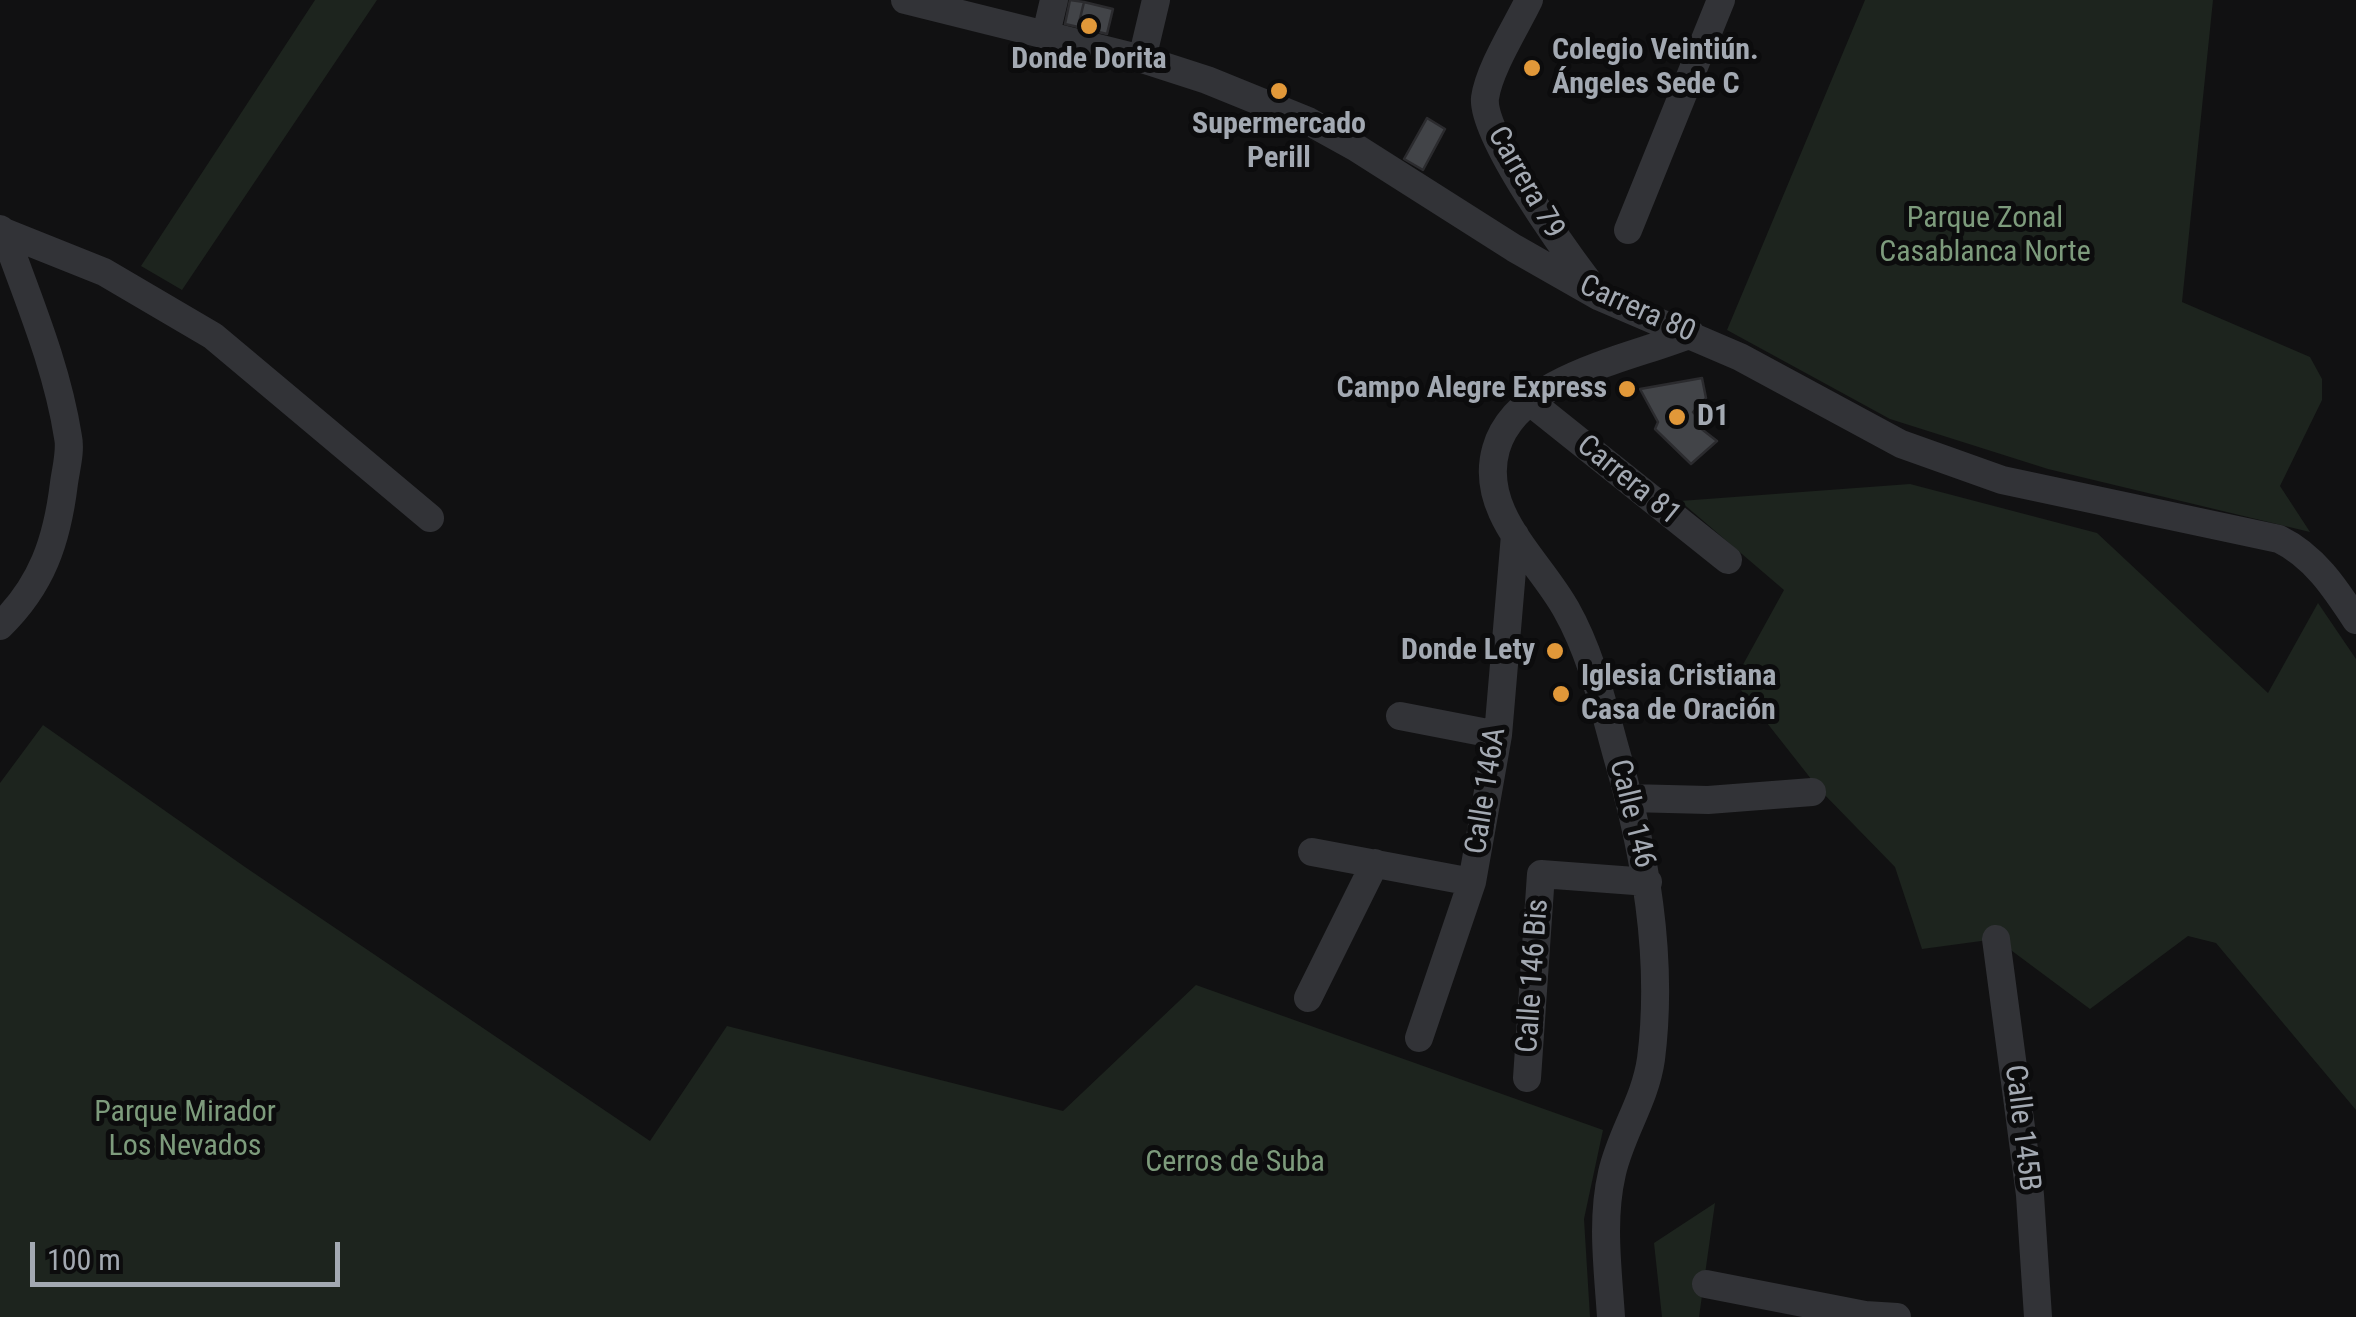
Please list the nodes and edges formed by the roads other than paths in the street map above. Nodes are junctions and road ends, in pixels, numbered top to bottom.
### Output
1 (906, 0) edge
2 (1054, 0) edge
3 (1156, 0) edge
4 (1529, 0) edge
5 (1720, 0) edge
6 (1046, 34) junction
7 (1142, 59) junction
8 (2, 230) edge
9 (1628, 230) dead end
10 (1600, 296) junction
11 (1691, 334) junction
12 (1529, 401) junction
13 (430, 518) dead end
14 (1516, 535) junction
15 (1728, 560) dead end
16 (2356, 620) edge
17 (0, 626) edge
18 (1400, 716) dead end
19 (1498, 734) junction
20 (1812, 792) dead end
21 (1630, 798) junction
22 (1312, 852) dead end
23 (1375, 863) junction
24 (1472, 882) junction
25 (1648, 882) junction
26 (1996, 939) dead end
27 (1308, 998) dead end
28 (1419, 1038) dead end
29 (1528, 1078) dead end
30 (1706, 1284) dead end
31 (1812, 1311) edge
32 (1611, 1317) edge
33 (1898, 1317) edge
34 (2038, 1317) edge

1 - 6 street, Carrera 80
2 - 6 street
3 - 7 street
4 - 10 street, Carrera 79
5 - 9 street
6 - 7 street, Carrera 80
7 - 10 street, Carrera 80
8 - 13 street
8 - 17 street
10 - 11 street, Carrera 80
11 - 12 street, Calle 146
11 - 16 street, Carrera 80
12 - 14 street, Calle 146
12 - 15 street, Carrera 81
14 - 19 street, Calle 146A
14 - 21 street, Calle 146
18 - 19 street
19 - 24 street, Calle 146A
20 - 21 street
21 - 25 street, Calle 146
22 - 23 street
23 - 24 street
23 - 27 street
24 - 28 street, Calle 146A
25 - 29 street, Calle 146 Bis
25 - 32 street, Calle 146
26 - 34 street, Calle 145B
30 - 31 street
31 - 33 street

